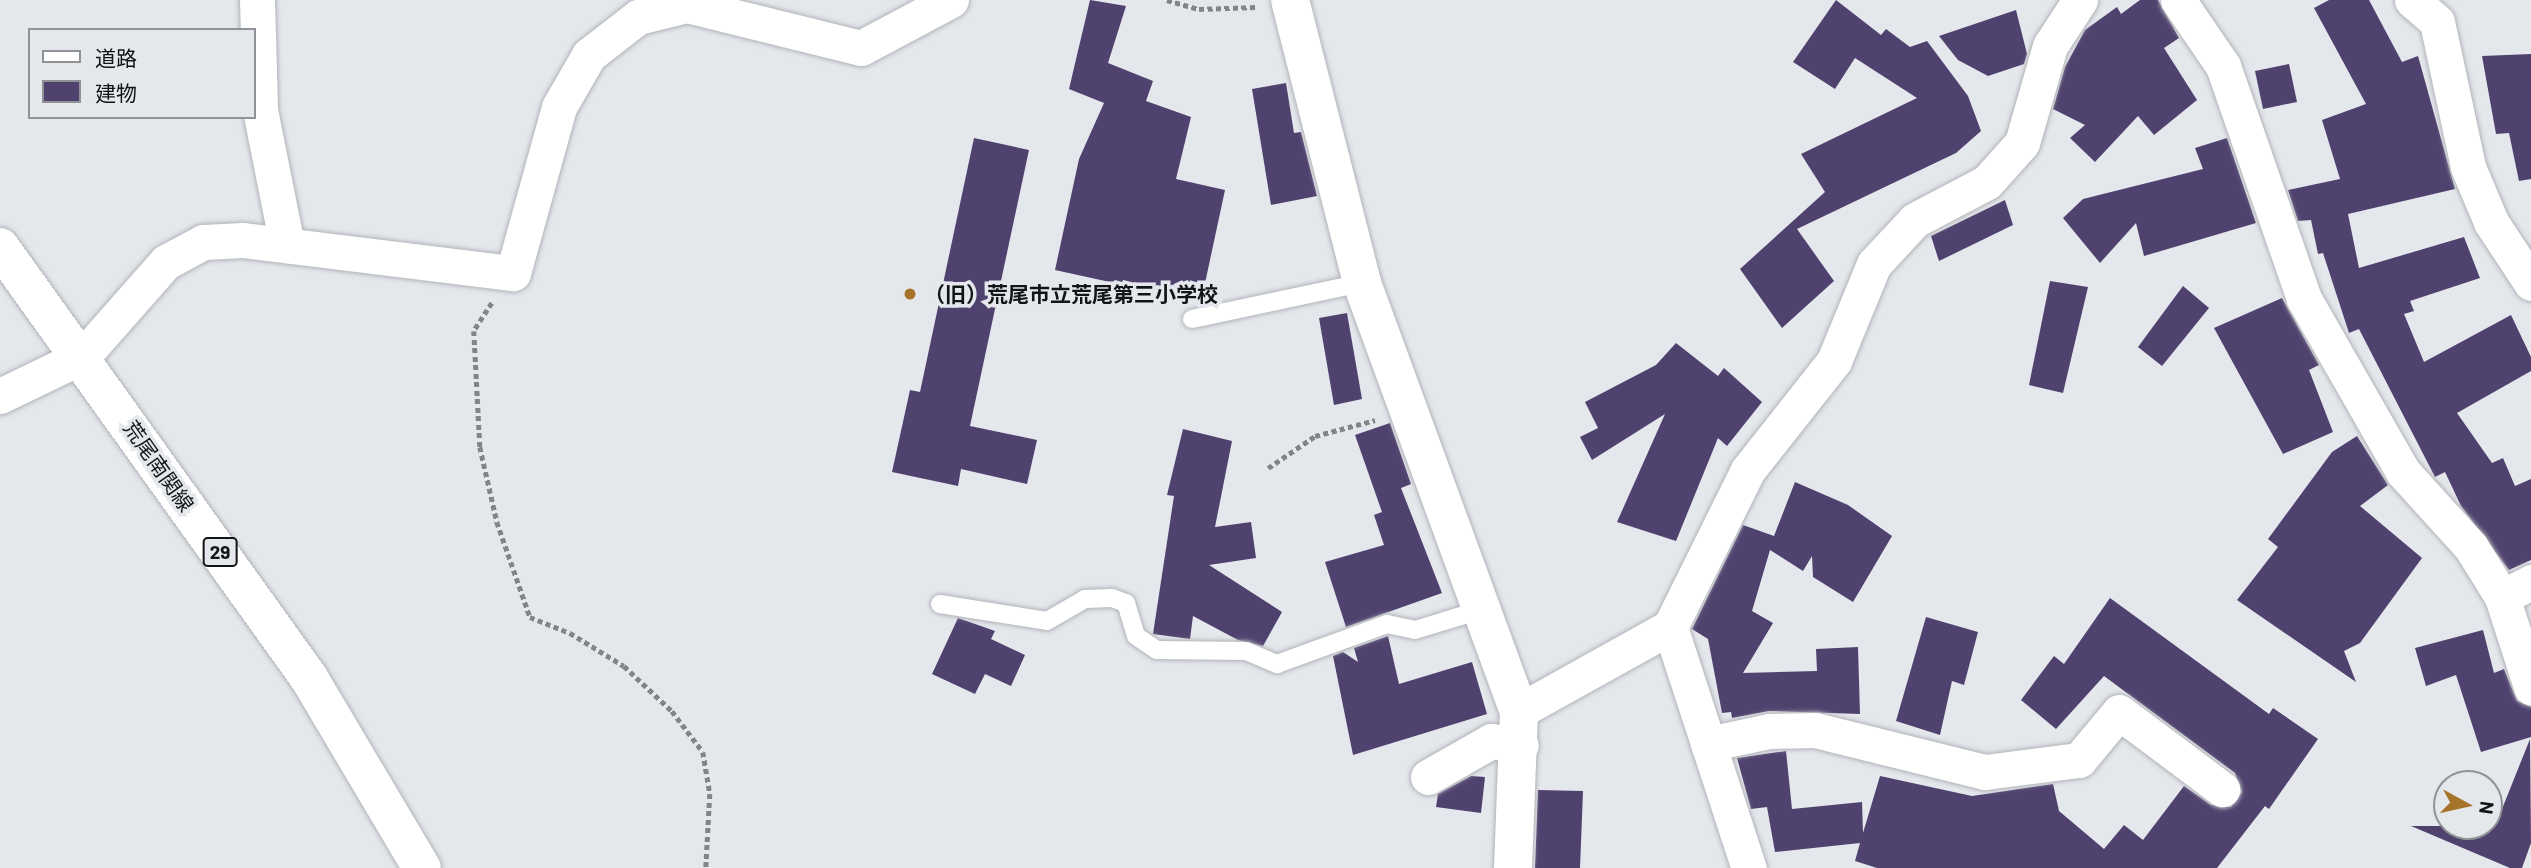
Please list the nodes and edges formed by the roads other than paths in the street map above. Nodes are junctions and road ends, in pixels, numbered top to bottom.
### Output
1 (257, 0) edge
2 (951, 0) edge
3 (2080, 0) edge
4 (2178, 0) edge
5 (2412, 0) edge
6 (687, 2) edge
7 (1291, 4) edge
8 (288, 245) junction
9 (0, 247) edge
10 (2531, 283) edge
11 (1362, 284) junction
12 (1192, 319) dead end
13 (83, 356) junction
14 (0, 396) edge
15 (2516, 589) edge
16 (940, 604) dead end
17 (1481, 610) junction
18 (1660, 634) junction
19 (2531, 687) edge
20 (1520, 728) junction
21 (1708, 744) junction
22 (1428, 777) dead end
23 (2222, 789) dead end
24 (422, 868) edge
25 (1513, 868) edge
26 (1749, 868) edge

1 - 8 street
2 - 6 street
3 - 18 street
4 - 15 street
5 - 10 street
6 - 8 street
7 - 11 street
8 - 13 street
9 - 13 street, 荒尾南関線 / 29
11 - 12 lane
11 - 17 street
13 - 14 street
13 - 24 street, 荒尾南関線 / 29
15 - 19 street
16 - 17 lane
17 - 20 street
18 - 20 street
18 - 21 street
20 - 22 street
20 - 25 street
21 - 23 street
21 - 26 street

